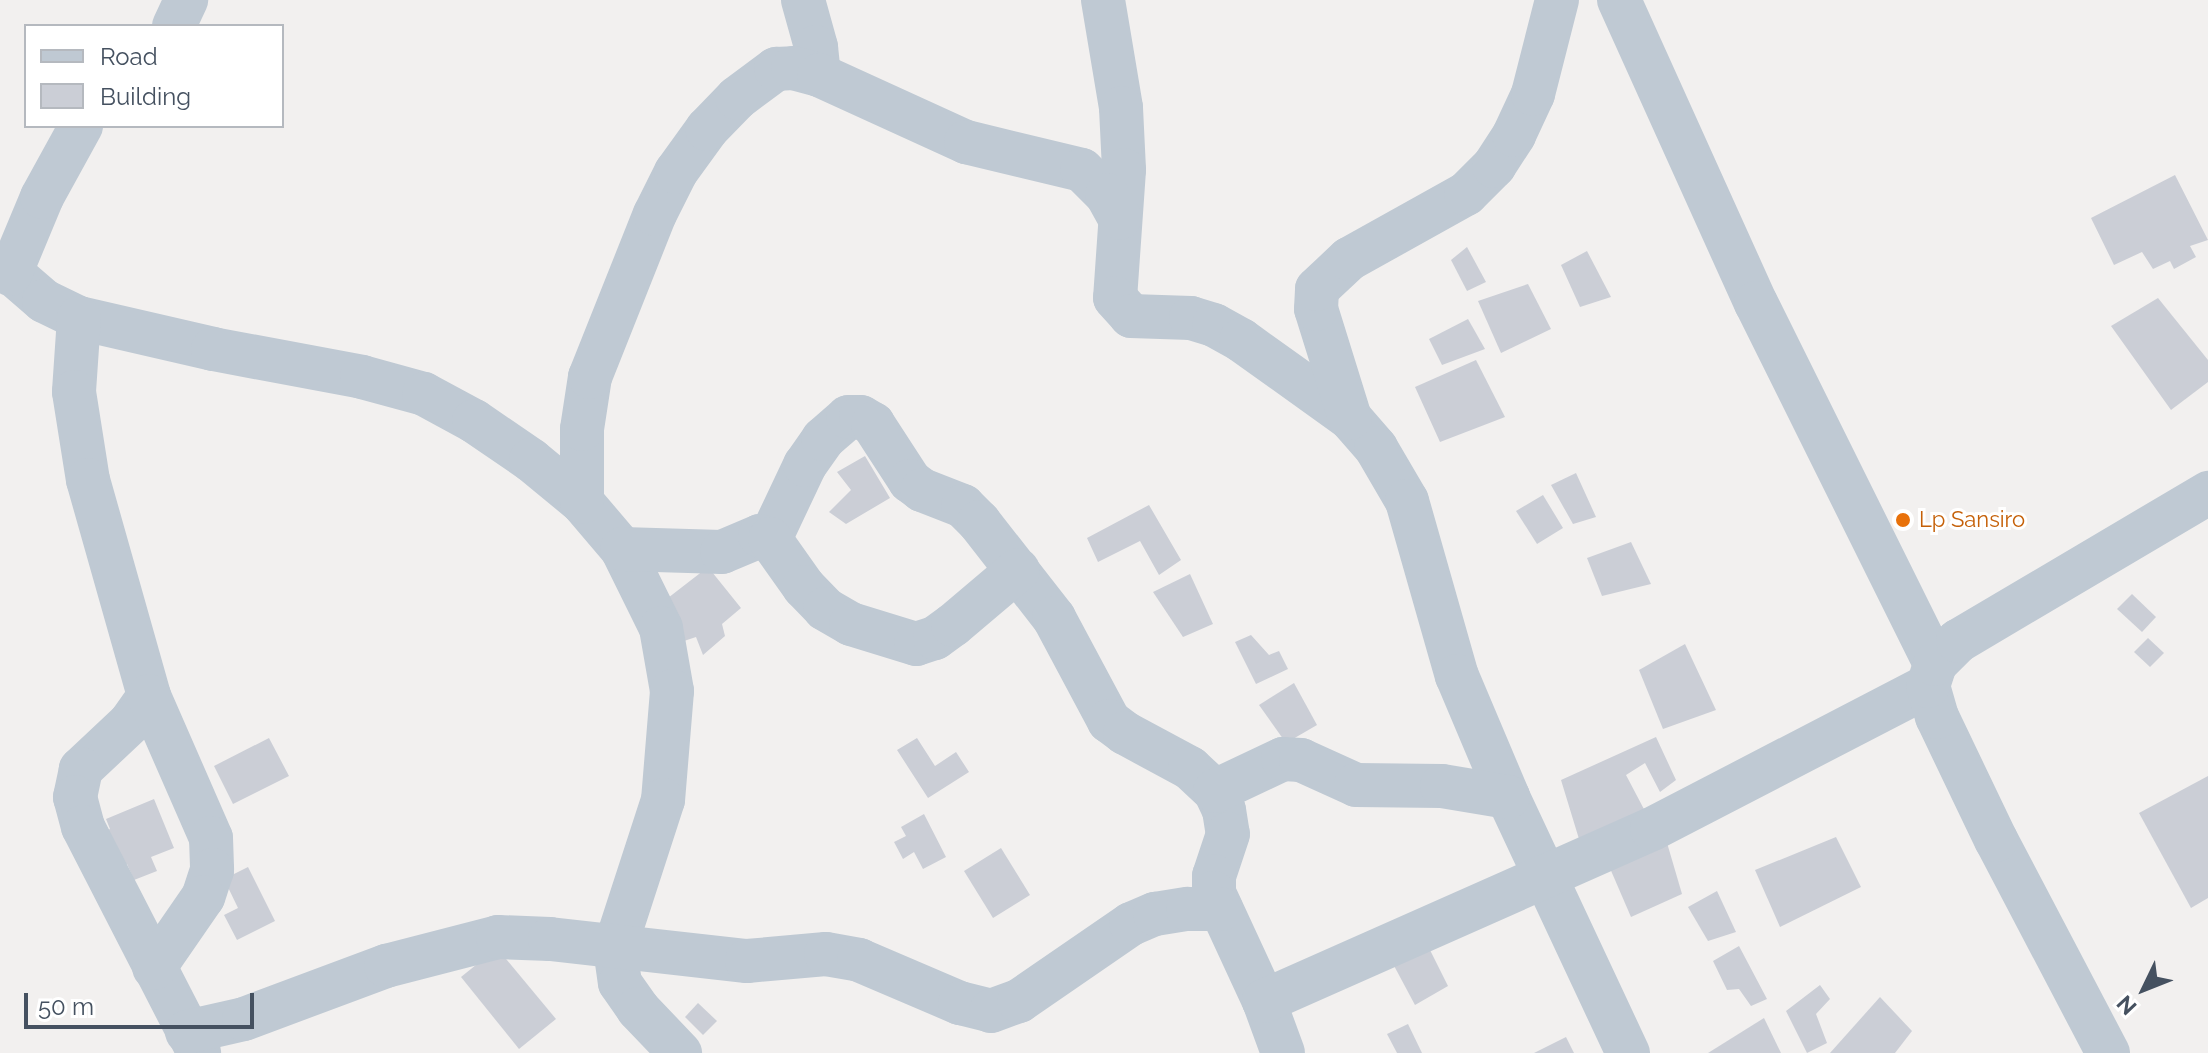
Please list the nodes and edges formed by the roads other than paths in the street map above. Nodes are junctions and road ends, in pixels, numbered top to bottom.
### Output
1 (186, 0) edge
2 (803, 0) edge
3 (1103, 0) edge
4 (1557, 0) edge
5 (1619, 0) edge
6 (175, 24) edge
7 (819, 75) junction
8 (80, 128) edge
9 (1120, 218) junction
10 (5, 268) edge
11 (79, 318) junction
12 (1350, 418) junction
13 (2208, 493) edge
14 (582, 502) junction
15 (770, 539) junction
16 (622, 549) junction
17 (1018, 570) junction
18 (1931, 675) junction
19 (149, 696) junction
20 (1215, 791) junction
21 (1508, 797) junction
22 (1546, 875) junction
23 (1221, 909) junction
24 (615, 948) junction
25 (154, 968) junction
26 (1264, 1001) junction
27 (239, 1036) edge
28 (193, 1043) edge
29 (680, 1053) edge
30 (1283, 1053) edge
31 (1628, 1053) edge
32 (2108, 1053) edge

1 - 6 street
2 - 7 street
3 - 9 street
4 - 12 street
5 - 18 street
7 - 9 street
7 - 14 street
8 - 10 street
9 - 12 street
10 - 11 street
11 - 14 street
11 - 19 street
12 - 21 street
13 - 18 street
14 - 16 street
15 - 16 street
15 - 17 street
15 - 17 street
16 - 24 street
17 - 20 street
18 - 22 street
18 - 32 street
19 - 25 street
19 - 25 street
20 - 21 street
20 - 23 street
21 - 22 street
22 - 26 street
22 - 31 street
23 - 24 street
23 - 26 street
24 - 27 street
24 - 29 street
25 - 28 street
26 - 30 street
27 - 28 street

